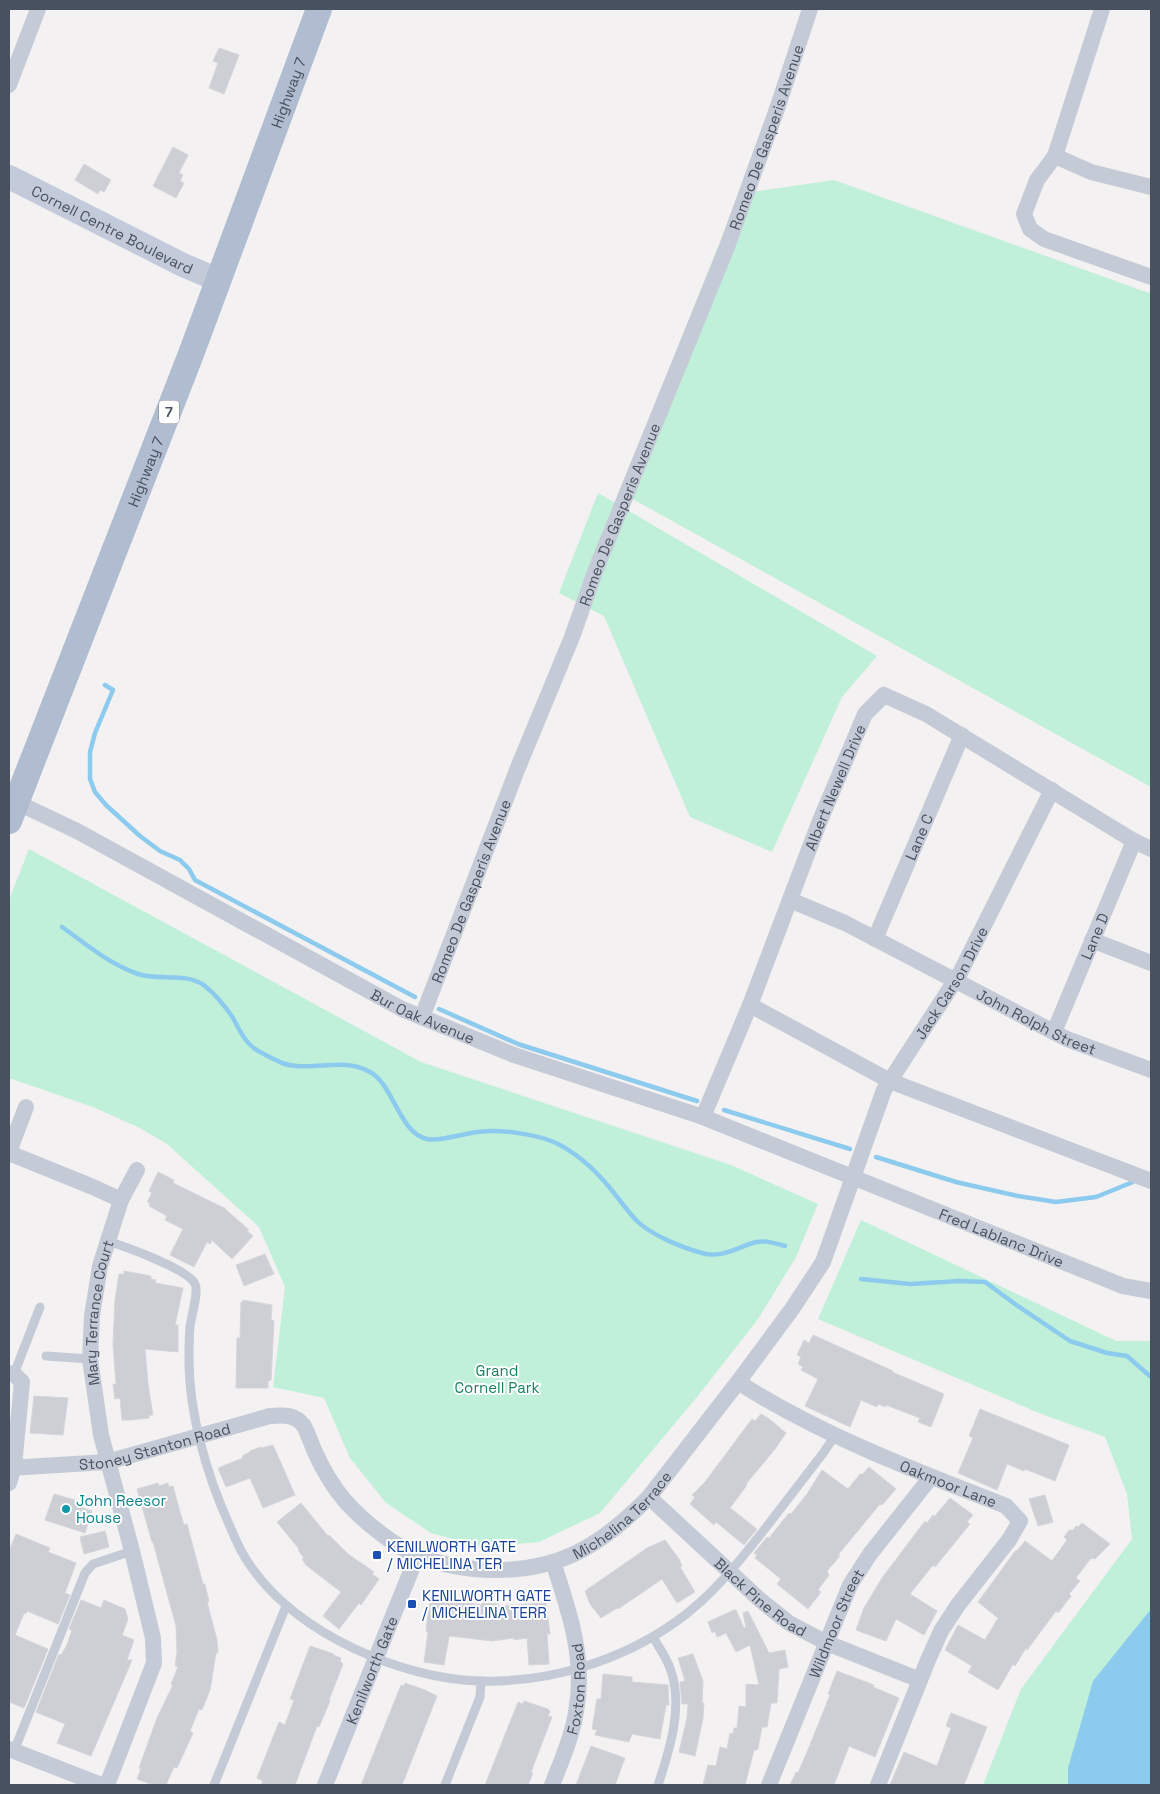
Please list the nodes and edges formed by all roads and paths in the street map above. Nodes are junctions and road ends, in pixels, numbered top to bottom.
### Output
1 (38, 9) edge
2 (319, 9) edge
3 (810, 9) edge
4 (1102, 9) edge
5 (10, 78) edge
6 (1055, 156) junction
7 (9, 177) edge
8 (1151, 185) edge
9 (1151, 276) edge
10 (218, 280) junction
11 (962, 735) junction
12 (1052, 790) junction
13 (11, 812) edge
14 (1134, 841) junction
15 (1151, 849) edge
16 (790, 900) junction
17 (875, 939) junction
18 (1092, 940) junction
19 (1151, 963) edge
20 (955, 980) junction
21 (750, 1005) junction
22 (422, 1017) junction
23 (1054, 1032) junction
24 (1151, 1070) edge
25 (890, 1081) junction
26 (26, 1107) dead end
27 (703, 1117) junction
28 (9, 1152) edge
29 (137, 1170) dead end
30 (853, 1177) junction
31 (1151, 1181) edge
32 (120, 1200) junction
33 (107, 1241) junction
34 (1151, 1291) edge
35 (40, 1307) dead end
36 (46, 1356) dead end
37 (90, 1358) junction
38 (12, 1374) edge
39 (738, 1382) junction
40 (292, 1417) joint
41 (835, 1435) junction
42 (200, 1437) junction
43 (107, 1462) junction
44 (10, 1466) edge
45 (931, 1477) junction
46 (9, 1484) edge
47 (649, 1497) junction
48 (132, 1551) junction
49 (417, 1556) junction
50 (553, 1562) junction
51 (730, 1572) junction
52 (286, 1606) junction
53 (653, 1637) junction
54 (827, 1643) junction
55 (376, 1658) junction
56 (580, 1667) junction
57 (920, 1680) junction
58 (480, 1681) junction
59 (11, 1750) edge
60 (101, 1785) edge
61 (107, 1785) edge
62 (214, 1785) edge
63 (325, 1785) edge
64 (444, 1785) edge
65 (552, 1785) edge
66 (658, 1785) edge
67 (769, 1785) edge
68 (878, 1785) edge

1 - 5 street
2 - 10 main road, Highway 7 / 7
3 - 22 street, Romeo De Gasperis Avenue
4 - 6 street
6 - 8 street
6 - 9 street
7 - 10 street, Cornell Centre Boulevard
10 - 13 main road, Highway 7 / 7
11 - 12 street, Albert Newell Drive
11 - 16 street, Albert Newell Drive
11 - 17 street, Lane C
12 - 14 street, Albert Newell Drive
12 - 20 street, Jack Carson Drive
13 - 22 street, Bur Oak Avenue
14 - 15 street, Albert Newell Drive
14 - 18 street, Lane D
16 - 17 street, John Rolph Street
16 - 21 street, Albert Newell Drive
17 - 20 street, John Rolph Street
18 - 19 street
18 - 23 street, Lane D
20 - 23 street, John Rolph Street
20 - 25 street, Jack Carson Drive
21 - 25 street
21 - 27 street, Albert Newell Drive
22 - 27 street, Bur Oak Avenue
23 - 24 street, John Rolph Street
25 - 30 street, Jack Carson Drive
25 - 31 street
26 - 28 street
27 - 30 street, Bur Oak Avenue
28 - 32 street
29 - 32 street, Mary Terrance Court
30 - 34 street, Fred Lablanc Drive
30 - 39 street, Michelina Terrace
32 - 33 street, Mary Terrance Court
33 - 37 street, Mary Terrance Court
33 - 42 lane
35 - 38 lane
36 - 37 lane
37 - 43 street, Mary Terrance Court
38 - 44 street
39 - 41 street, Oakmoor Lane
39 - 47 street, Michelina Terrace
40 - 42 street, Stoney Stanton Road
40 - 49 street, Michelina Terrace
41 - 45 street, Oakmoor Lane
41 - 51 lane
42 - 43 street, Stoney Stanton Road
42 - 52 lane
43 - 44 street, Stoney Stanton Road
43 - 48 street, Mary Terrance Court
44 - 46 street
45 - 54 street, Wildmoor Street
45 - 57 street, Oakmoor Lane
47 - 50 street, Michelina Terrace
47 - 51 street, Black Pine Road
48 - 59 lane
48 - 61 street, Mary Terrance Court
49 - 50 street, Michelina Terrace
49 - 55 street, Kenilworth Gate
50 - 56 street, Foxton Road
51 - 53 lane
51 - 54 street, Black Pine Road
52 - 55 lane
52 - 62 lane
53 - 56 lane
53 - 66 lane
54 - 57 street, Black Pine Road
54 - 67 street, Wildmoor Street
55 - 58 lane
55 - 63 street, Kenilworth Gate
56 - 58 lane
56 - 65 street, Foxton Road
57 - 68 street, Oakmoor Lane
58 - 64 lane
59 - 60 street

